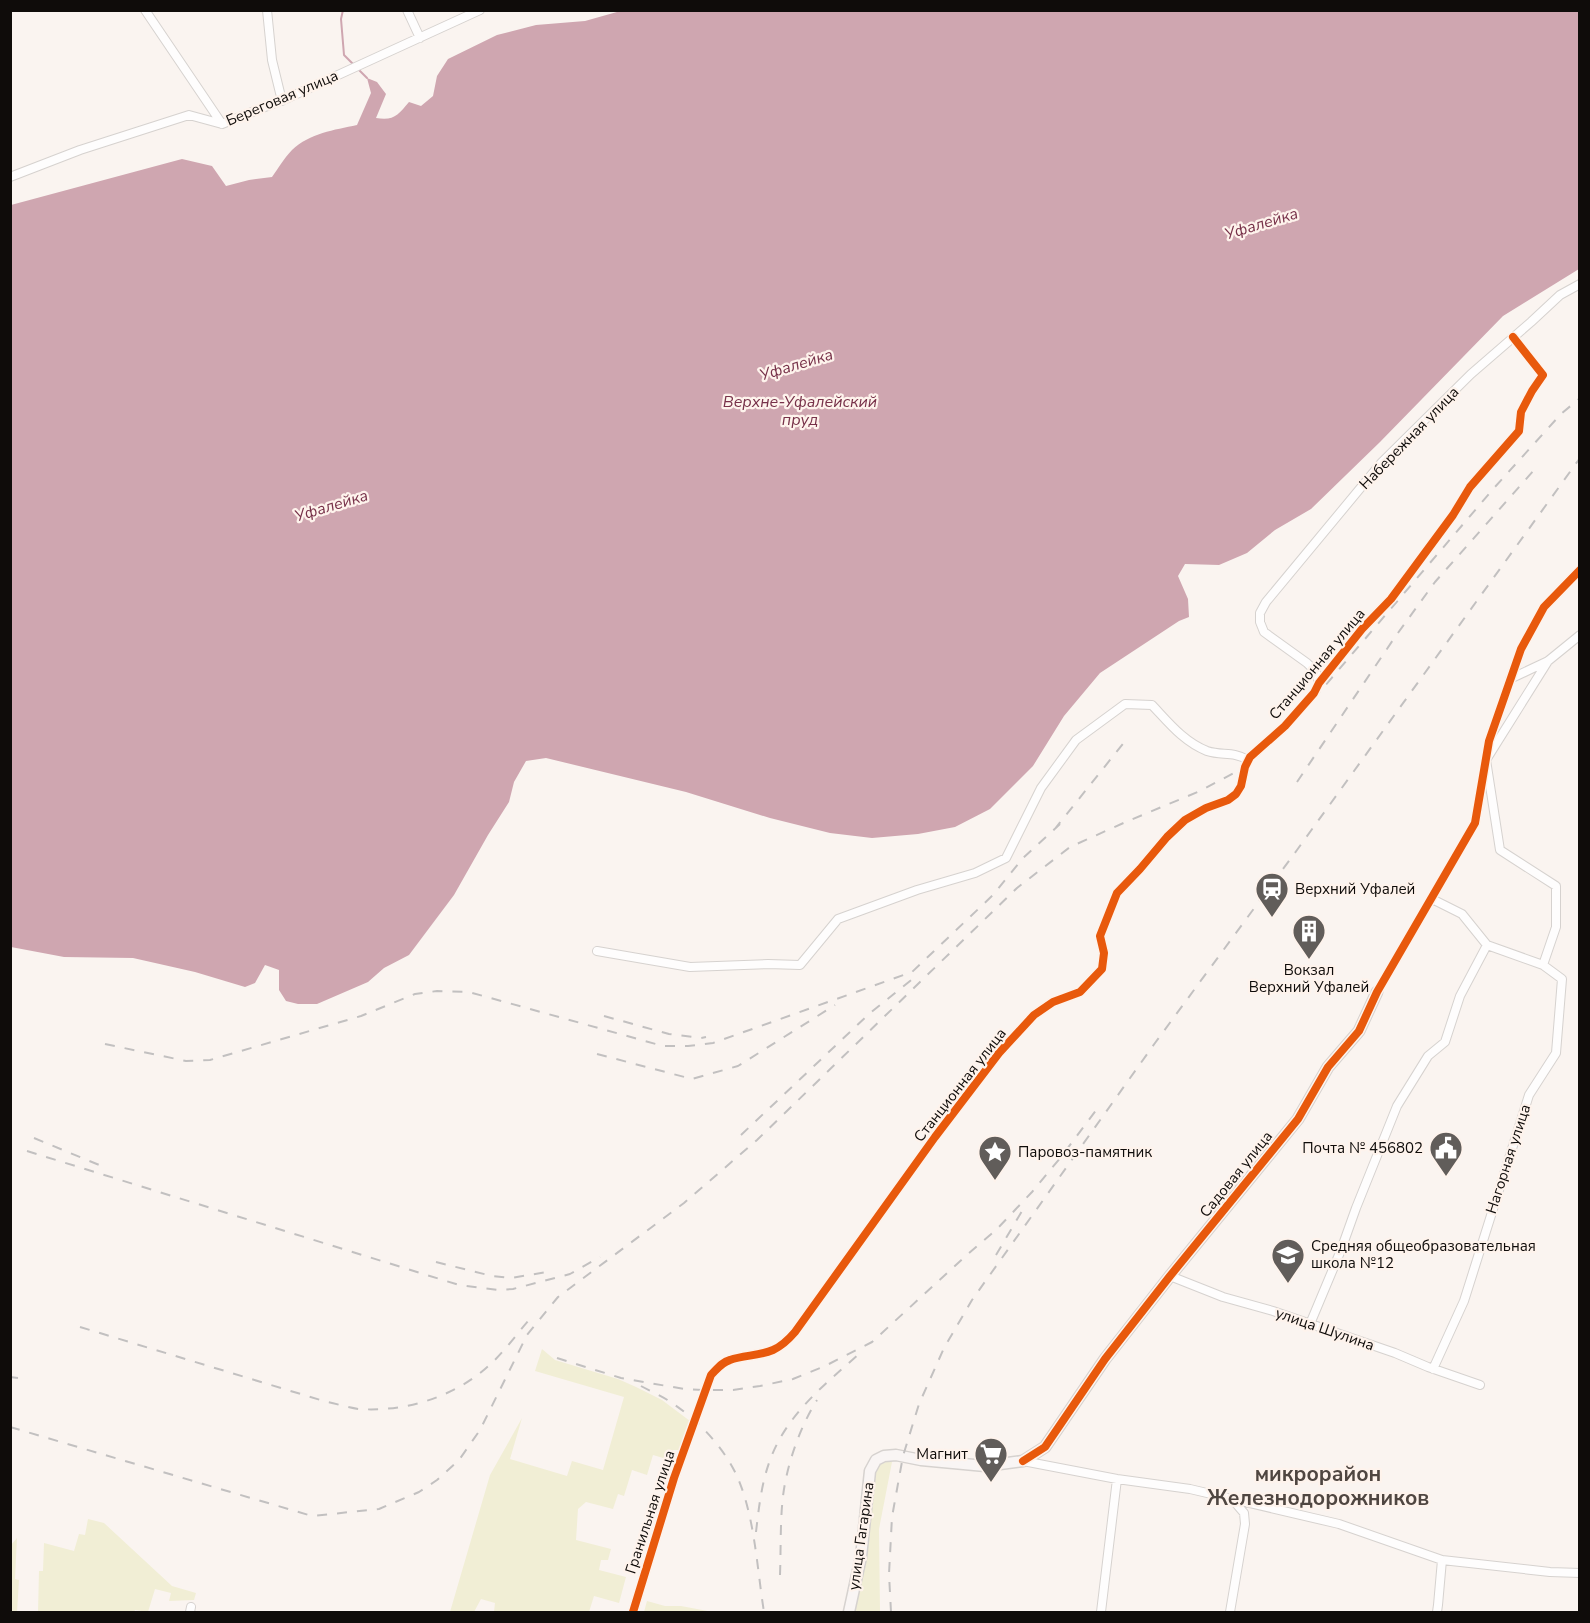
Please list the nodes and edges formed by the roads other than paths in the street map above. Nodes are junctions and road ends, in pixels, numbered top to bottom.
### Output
1 (145, 10) edge
2 (267, 10) edge
3 (407, 10) edge
4 (480, 10) edge
5 (420, 38) junction
6 (282, 100) junction
7 (222, 124) junction
8 (10, 177) edge
9 (1580, 284) edge
10 (1513, 338) junction
11 (1580, 570) edge
12 (1580, 635) edge
13 (1548, 661) junction
14 (1510, 679) junction
15 (1319, 683) junction
16 (1248, 760) junction
17 (1486, 760) junction
18 (1432, 899) junction
19 (1487, 945) junction
20 (597, 951) dead end
21 (1543, 965) junction
22 (1377, 992) joint
23 (1170, 1276) junction
24 (1310, 1324) junction
25 (1432, 1369) junction
26 (1480, 1385) dead end
27 (694, 1421) joint
28 (1023, 1461) junction
29 (1117, 1479) junction
30 (1233, 1500) junction
31 (1442, 1560) junction
32 (1580, 1573) edge
33 (633, 1612) edge
34 (849, 1612) edge
35 (1101, 1612) edge
36 (1230, 1612) edge
37 (1437, 1612) edge

1 - 7 street
2 - 6 street
3 - 5 street
4 - 5 street, Береговая улица
5 - 6 street, Береговая улица
6 - 7 street, Береговая улица
7 - 8 street, Береговая улица
9 - 10 street, Набережная улица
10 - 15 street, Станционная улица
10 - 15 street, Набережная улица
11 - 14 street, Садовая улица
12 - 13 street
13 - 14 street
13 - 17 street
14 - 17 street, Садовая улица
15 - 16 street, Станционная улица
16 - 20 street
16 - 27 street, Станционная улица
17 - 18 street, Садовая улица
17 - 21 street
18 - 19 street
18 - 22 street, Садовая улица
19 - 21 street
19 - 24 street
21 - 25 street, Нагорная улица
22 - 23 street, Садовая улица
23 - 24 street, улица Шулина
23 - 28 street, Садовая улица
24 - 25 street, улица Шулина
25 - 26 street, улица Шулина
27 - 33 street, Гранильная улица
28 - 29 street
28 - 34 street, улица Гагарина
29 - 30 street
29 - 35 street
30 - 31 street
30 - 36 street
31 - 32 street
31 - 37 street

